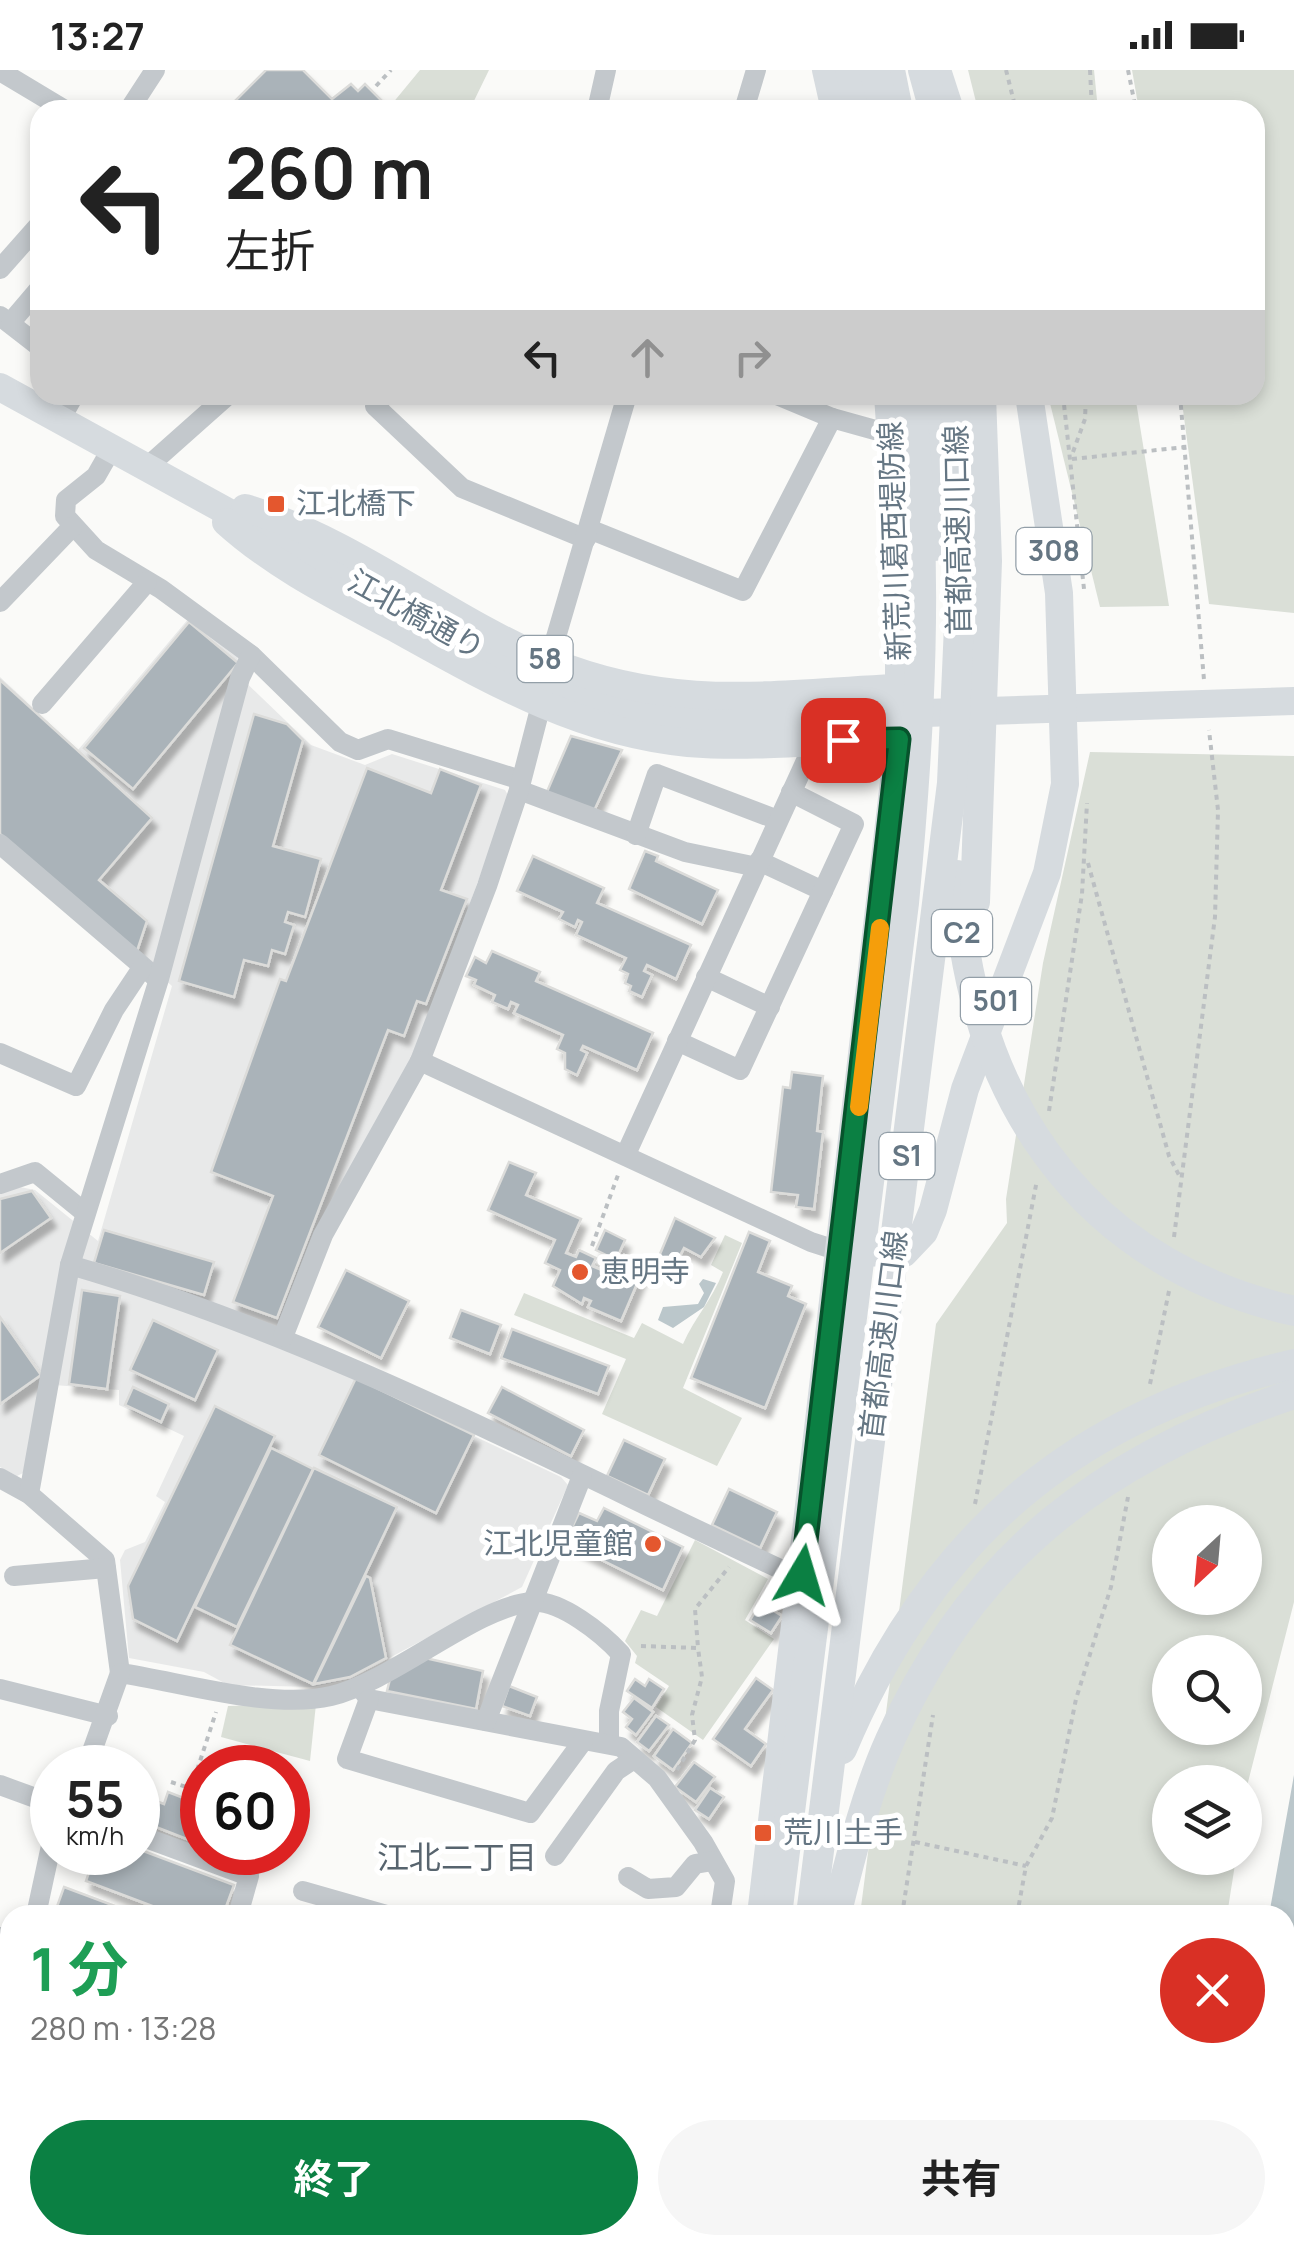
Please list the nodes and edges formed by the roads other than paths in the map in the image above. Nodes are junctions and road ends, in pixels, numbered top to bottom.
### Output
1 (155, 70) edge
2 (606, 70) edge
3 (756, 70) edge
4 (826, 70) edge
5 (850, 70) edge
6 (874, 70) edge
7 (890, 70) edge
8 (904, 70) edge
9 (920, 70) edge
10 (937, 70) edge
11 (0, 71) edge
12 (48, 100) edge
13 (135, 100) edge
14 (599, 100) edge
15 (747, 100) edge
16 (833, 100) edge
17 (858, 100) edge
18 (883, 100) edge
19 (898, 100) edge
20 (910, 100) edge
21 (923, 100) edge
22 (930, 100) edge
23 (947, 100) edge
24 (30, 235) edge
25 (0, 269) edge
26 (30, 297) edge
27 (6, 319) edge
28 (30, 339) edge
29 (0, 387) edge
30 (30, 396) edge
31 (217, 405) edge
32 (376, 405) edge
33 (624, 405) edge
34 (801, 405) edge
35 (889, 405) edge
36 (911, 405) edge
37 (950, 405) edge
38 (952, 405) edge
39 (953, 405) edge
40 (954, 405) edge
41 (1031, 405) edge
42 (67, 407) edge
43 (832, 418) junction
44 (893, 435) junction
45 (112, 448) junction
46 (148, 467) junction
47 (192, 491) junction
48 (72, 527) junction
49 (588, 534) junction
50 (147, 582) junction
51 (0, 602) edge
52 (250, 655) junction
53 (549, 661) junction
54 (932, 686) junction
55 (900, 688) junction
56 (744, 699) junction
57 (1294, 701) edge
58 (42, 704) dead end
59 (541, 705) junction
60 (1066, 708) junction
61 (899, 739) junction
62 (930, 739) junction
63 (815, 741) junction
64 (734, 745) junction
65 (520, 785) junction
66 (791, 792) junction
67 (778, 820) junction
68 (854, 824) junction
69 (636, 835) junction
70 (0, 844) edge
71 (889, 849) junction
72 (758, 864) junction
73 (823, 892) junction
74 (151, 974) junction
75 (706, 977) junction
76 (770, 1006) junction
77 (677, 1041) junction
78 (0, 1052) edge
79 (420, 1061) junction
80 (626, 1154) junction
81 (0, 1184) edge
82 (84, 1212) junction
83 (842, 1252) junction
84 (872, 1255) junction
85 (70, 1265) junction
86 (1294, 1298) edge
87 (1294, 1311) edge
88 (283, 1337) junction
89 (1294, 1364) edge
90 (1294, 1394) edge
91 (582, 1476) junction
92 (0, 1478) edge
93 (29, 1494) junction
94 (106, 1568) junction
95 (815, 1572) junction
96 (14, 1576) dead end
97 (529, 1602) junction
98 (120, 1673) junction
99 (0, 1689) edge
100 (364, 1693) junction
101 (108, 1716) junction
102 (486, 1721) junction
103 (582, 1741) junction
104 (609, 1741) junction
105 (96, 1745) edge
106 (634, 1759) junction
107 (0, 1785) edge
108 (30, 1796) edge
109 (160, 1844) edge
110 (555, 1856) dead end
111 (713, 1861) junction
112 (45, 1875) edge
113 (628, 1877) dead end
114 (303, 1891) dead end
115 (38, 1905) edge
116 (241, 1905) edge
117 (352, 1905) edge
118 (721, 1905) edge
119 (763, 1905) edge
120 (777, 1905) edge
121 (791, 1905) edge
122 (794, 1905) edge
123 (812, 1905) edge
124 (839, 1905) edge

1 - 13 street
2 - 14 street
3 - 15 street
4 - 16 main road
5 - 17 highway
6 - 18 highway
7 - 19 main road
8 - 20 highway
9 - 21 highway
9 - 22 highway
10 - 23 main road
11 - 12 street
24 - 25 street
26 - 27 street
27 - 28 street
29 - 30 main road, 江北橋通り / 58
31 - 46 street
32 - 49 street
33 - 49 street
34 - 43 street
35 - 44 main road, 新荒川葛西堤防線
36 - 120 highway, 首都高速川口線 / S1
37 - 54 main road, 新荒川葛西堤防線
38 - 87 highway, C2
39 - 123 highway, 首都高速川口線 / S1
40 - 86 highway, C2
41 - 60 main road, 308
42 - 45 main road, 江北橋通り / 58
43 - 44 street
43 - 49 street
44 - 55 main road, 新荒川葛西堤防線
45 - 46 main road, 江北橋通り / 58
45 - 48 street
46 - 47 main road, 江北橋通り / 58
47 - 53 main road, 58
47 - 59 main road, 58
47 - 60 main road, 江北橋通り / 58
48 - 50 street
48 - 51 street
49 - 53 street
50 - 52 street
50 - 58 street
52 - 65 street
52 - 74 street
53 - 56 main road, 58
54 - 55 main road, 58
54 - 62 main road, 新荒川葛西堤防線
55 - 56 main road, 58
55 - 61 main road, 新荒川葛西堤防線
56 - 64 street
57 - 60 main road, 江北橋通り
59 - 64 main road, 58
59 - 65 street
60 - 84 main road, 501
61 - 62 main road, 58
61 - 63 main road, 58
61 - 71 main road, 新荒川葛西堤防線
62 - 84 main road, 新荒川葛西堤防線
63 - 64 main road, 58
63 - 66 street
65 - 69 street
65 - 79 street
66 - 67 street
66 - 68 street
67 - 69 street
67 - 72 street
68 - 71 street
68 - 73 street
69 - 72 street
70 - 74 street
71 - 83 main road, 新荒川葛西堤防線
72 - 73 street
72 - 75 street
73 - 76 street
74 - 78 street
74 - 82 street
75 - 76 street
75 - 77 street
76 - 77 street
77 - 80 street
79 - 80 street
79 - 88 street
80 - 83 street
81 - 82 street
82 - 85 street
83 - 84 main road, 501
83 - 95 main road, 新荒川葛西堤防線
84 - 95 main road, 新荒川葛西堤防線
85 - 88 street
85 - 93 street
88 - 91 street
89 - 122 highway
90 - 124 highway
91 - 95 street
91 - 97 street
92 - 93 street
93 - 94 street
94 - 96 street
94 - 98 street
95 - 119 main road
95 - 121 main road
97 - 100 street
97 - 102 street
97 - 104 street
98 - 100 street
98 - 101 street
99 - 101 street
100 - 102 street
100 - 103 street
101 - 105 street
102 - 103 street
103 - 104 street
104 - 106 street
106 - 110 street
106 - 111 street
107 - 108 street
109 - 116 street
111 - 113 street
111 - 118 street
112 - 115 street
114 - 117 street

